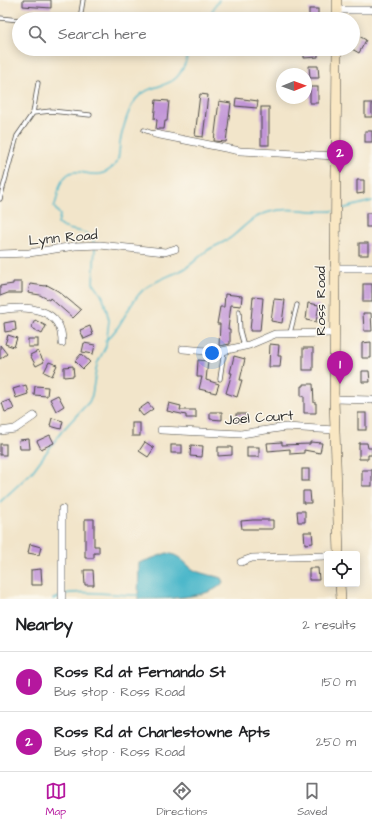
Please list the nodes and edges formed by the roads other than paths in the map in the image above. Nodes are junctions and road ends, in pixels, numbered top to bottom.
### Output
1 (83, 0) edge
2 (337, 0) edge
3 (372, 10) edge
4 (81, 12) edge
5 (337, 12) edge
6 (354, 12) edge
7 (0, 18) edge
8 (12, 19) edge
9 (337, 56) edge
10 (38, 83) dead end
11 (34, 113) junction
12 (90, 115) dead end
13 (144, 130) dead end
14 (155, 134) joint
15 (336, 156) junction
16 (0, 199) edge
17 (175, 249) dead end
18 (0, 254) edge
19 (334, 268) junction
20 (372, 268) edge
21 (297, 305) dead end
22 (0, 310) edge
23 (239, 311) dead end
24 (290, 333) junction
25 (334, 333) junction
26 (62, 343) dead end
27 (244, 346) junction
28 (183, 349) dead end
29 (224, 351) junction
30 (220, 379) dead end
31 (334, 399) junction
32 (372, 400) edge
33 (34, 416) dead end
34 (161, 430) dead end
35 (334, 430) junction
36 (0, 431) edge
37 (62, 509) dead end
38 (339, 551) edge
39 (324, 556) edge
40 (241, 562) dead end
41 (340, 587) edge
42 (62, 599) edge
43 (341, 599) edge

1 - 4 lane
2 - 5 street
3 - 6 street
7 - 8 lane
9 - 15 street, Ross Road
10 - 11 lane
11 - 12 lane
11 - 16 lane
13 - 14 lane
14 - 15 street
15 - 19 street, Ross Road
17 - 18 street, Lynn Road
19 - 20 street
19 - 25 street, Ross Road
21 - 24 lane
22 - 26 street
23 - 27 lane
24 - 25 street
24 - 27 street
25 - 31 street, Ross Road
27 - 29 street
28 - 29 street
29 - 30 lane
31 - 32 street
31 - 35 street, Ross Road
33 - 36 street
34 - 35 street, Joel Court
35 - 38 street, Ross Road
37 - 42 street
39 - 40 street
41 - 43 street

